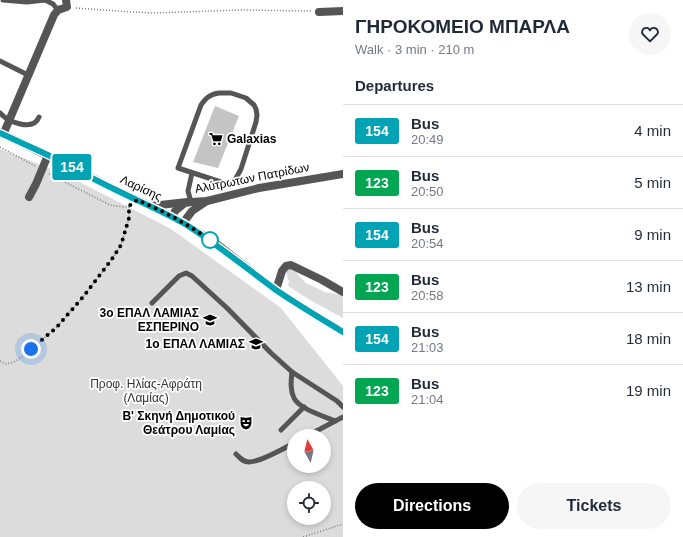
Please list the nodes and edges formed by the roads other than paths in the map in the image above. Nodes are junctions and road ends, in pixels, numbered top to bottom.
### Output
1 (2, 0) edge
2 (66, 4) edge
3 (58, 10) junction
4 (343, 11) edge
5 (319, 12) road end
6 (0, 61) edge
7 (28, 75) junction
8 (0, 113) edge
9 (39, 117) dead end
10 (9, 120) junction
11 (2, 134) edge
12 (48, 155) junction
13 (192, 173) junction
14 (343, 174) edge
15 (29, 198) dead end
16 (208, 201) junction
17 (191, 202) junction
18 (151, 206) junction
19 (172, 217) junction
20 (184, 223) junction
21 (276, 290) junction
22 (343, 292) edge
23 (152, 303) dead end
24 (343, 332) edge
25 (292, 372) junction
26 (304, 407) junction
27 (343, 407) edge
28 (343, 417) edge
29 (335, 421) junction
30 (320, 429) edge
31 (281, 430) dead end
32 (287, 446) edge
33 (236, 454) dead end

1 - 3 lane
2 - 3 street
3 - 7 street
4 - 5 street
6 - 7 lane
7 - 10 street
8 - 10 lane
9 - 10 lane
10 - 11 street
11 - 12 main road, Λαρίσης
12 - 15 street
12 - 18 main road, Λαρίσης
13 - 13 lane
13 - 17 lane
14 - 16 street, Αλύτρωτων Πατρίδων
16 - 17 street, Αλύτρωτων Πατρίδων
16 - 20 street
17 - 18 street
17 - 19 street, Αλύτρωτων Πατρίδων
18 - 19 main road, Λαρίσης
19 - 20 main road, Λαρίσης
20 - 21 main road, Λαρίσης
21 - 22 street
21 - 24 main road, Λαρίσης
23 - 25 lane
25 - 26 lane
25 - 27 lane
26 - 29 lane
26 - 31 lane
28 - 29 lane
29 - 30 lane
32 - 33 lane

